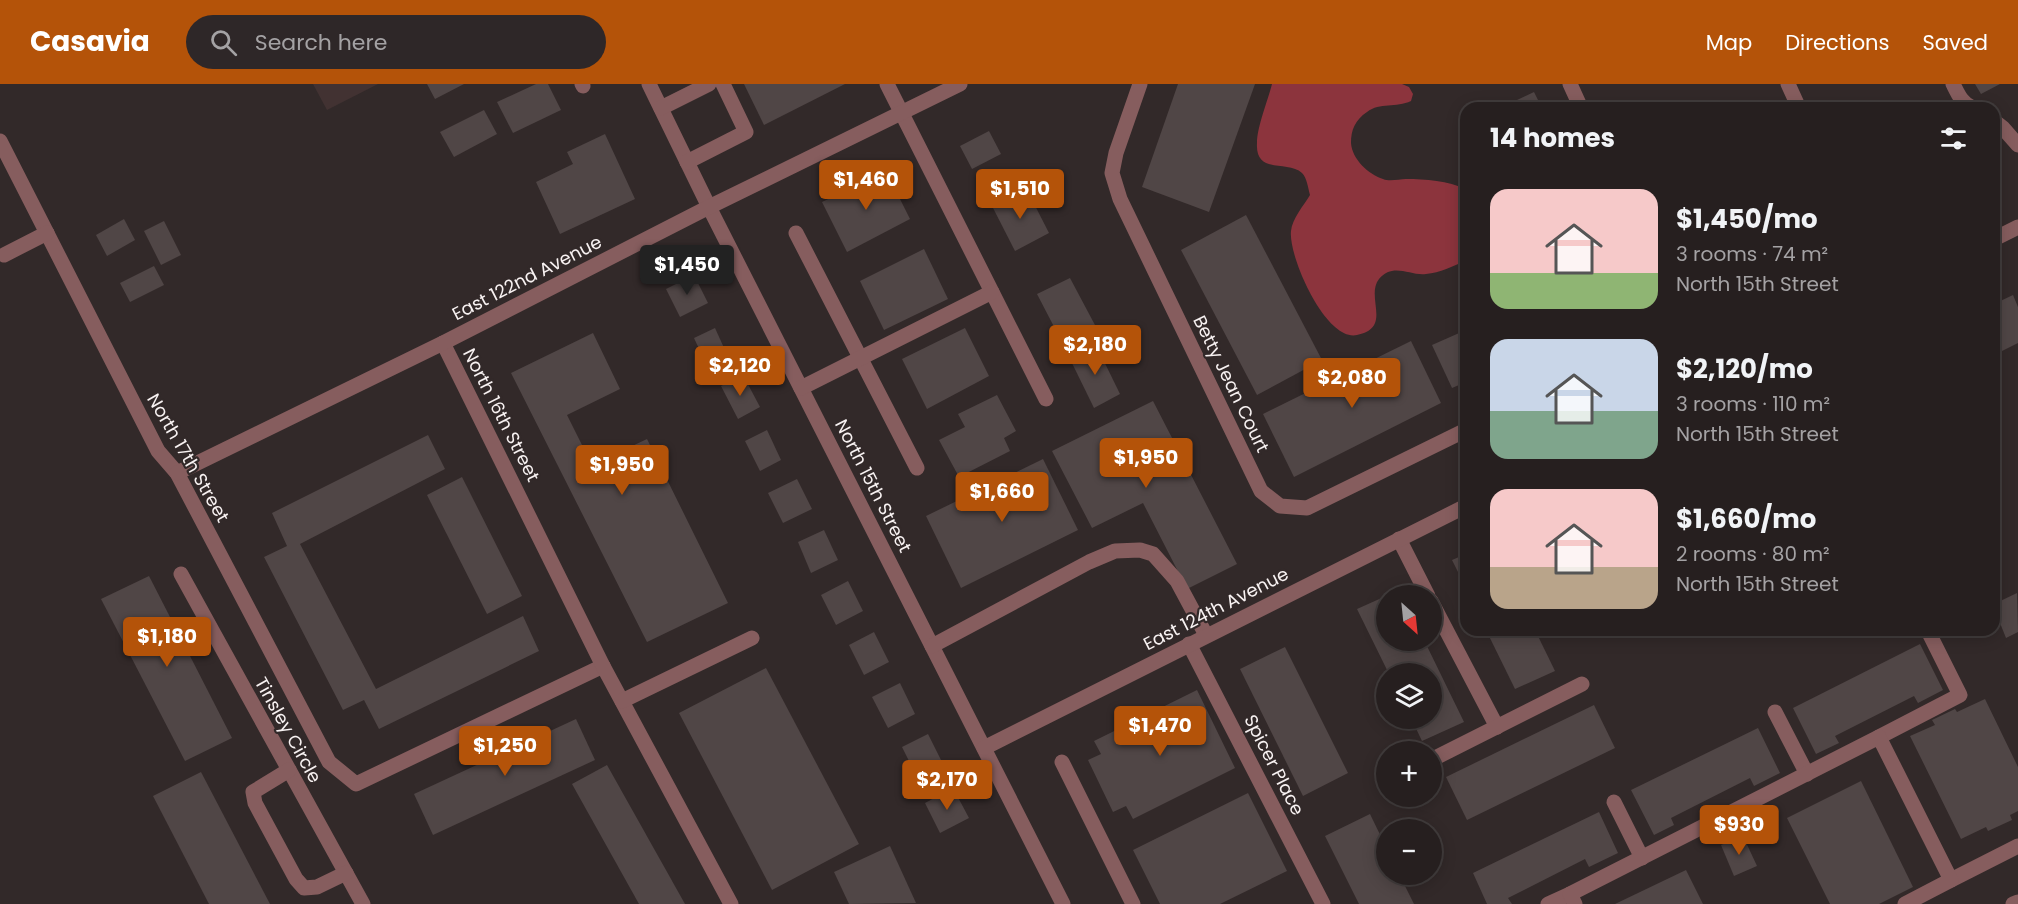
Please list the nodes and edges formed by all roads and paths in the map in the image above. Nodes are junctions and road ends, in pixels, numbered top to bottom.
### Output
1 (649, 84) edge
2 (709, 84) edge
3 (723, 84) edge
4 (887, 84) edge
5 (960, 84) edge
6 (1140, 84) edge
7 (1570, 84) edge
8 (1788, 84) edge
9 (1953, 84) edge
10 (1578, 102) edge
11 (1797, 102) edge
12 (1963, 102) edge
13 (661, 108) junction
14 (902, 114) junction
15 (2000, 126) edge
16 (0, 141) edge
17 (2018, 145) edge
18 (687, 162) junction
19 (709, 207) junction
20 (2018, 227) edge
21 (796, 233) dead end
22 (47, 234) junction
23 (2000, 236) edge
24 (1, 253) edge
25 (992, 292) junction
26 (443, 343) junction
27 (861, 358) junction
28 (801, 388) junction
29 (1046, 399) dead end
30 (1460, 433) edge
31 (917, 468) dead end
32 (177, 473) junction
33 (1460, 509) edge
34 (1399, 539) junction
35 (181, 574) dead end
36 (1422, 585) edge
37 (1442, 622) edge
38 (1206, 635) junction
39 (1930, 636) edge
40 (752, 638) dead end
41 (1189, 644) junction
42 (932, 646) junction
43 (603, 666) junction
44 (1582, 684) dead end
45 (622, 701) junction
46 (1775, 712) dead end
47 (1497, 727) junction
48 (1879, 737) junction
49 (984, 748) junction
50 (1442, 754) edge
51 (1062, 762) dead end
52 (288, 770) junction
53 (1807, 774) junction
54 (1614, 802) dead end
55 (2018, 846) edge
56 (1642, 858) junction
57 (346, 873) junction
58 (1951, 880) junction
59 (1573, 899) edge
60 (2018, 902) edge
61 (1058, 903) edge
62 (363, 904) edge
63 (731, 904) edge
64 (1133, 904) edge
65 (1323, 904) edge
66 (1548, 904) edge
67 (1905, 904) edge
68 (2013, 904) edge

1 - 13 street, North 15th Street
2 - 13 street
3 - 18 street
4 - 14 street
5 - 14 street, East 122nd Avenue
6 - 30 street, Betty Jean Court
7 - 10 street
8 - 11 street
9 - 12 street
13 - 18 street, North 15th Street
14 - 19 street, East 122nd Avenue
14 - 25 street
15 - 17 street
16 - 22 street, North 17th Street
18 - 19 street, North 15th Street
19 - 26 street, East 122nd Avenue
19 - 28 street, North 15th Street
20 - 23 street
21 - 27 street
22 - 24 street
22 - 32 street, North 17th Street
25 - 27 street
25 - 29 street
26 - 32 street, East 122nd Avenue
26 - 43 street, North 16th Street
27 - 28 street
27 - 31 street
28 - 42 street, North 15th Street
32 - 43 street, North 17th Street
33 - 34 street, East 124th Avenue
34 - 36 street
34 - 38 street, East 124th Avenue
35 - 52 street, Tinsley Circle
37 - 47 street
38 - 41 street, East 124th Avenue
38 - 42 street
39 - 48 street
40 - 45 street
41 - 49 street, East 124th Avenue
41 - 65 street, Spicer Place
42 - 49 street, North 15th Street
43 - 45 street, North 16th Street
44 - 47 street
45 - 63 street, North 16th Street
46 - 53 street
47 - 50 street
48 - 53 street
48 - 58 street
49 - 61 street, North 15th Street
51 - 64 street
52 - 57 street, Tinsley Circle
52 - 57 street
53 - 56 street
54 - 56 street
55 - 58 street
56 - 59 street
57 - 62 street, Tinsley Circle
58 - 67 street
59 - 66 street
60 - 68 street

